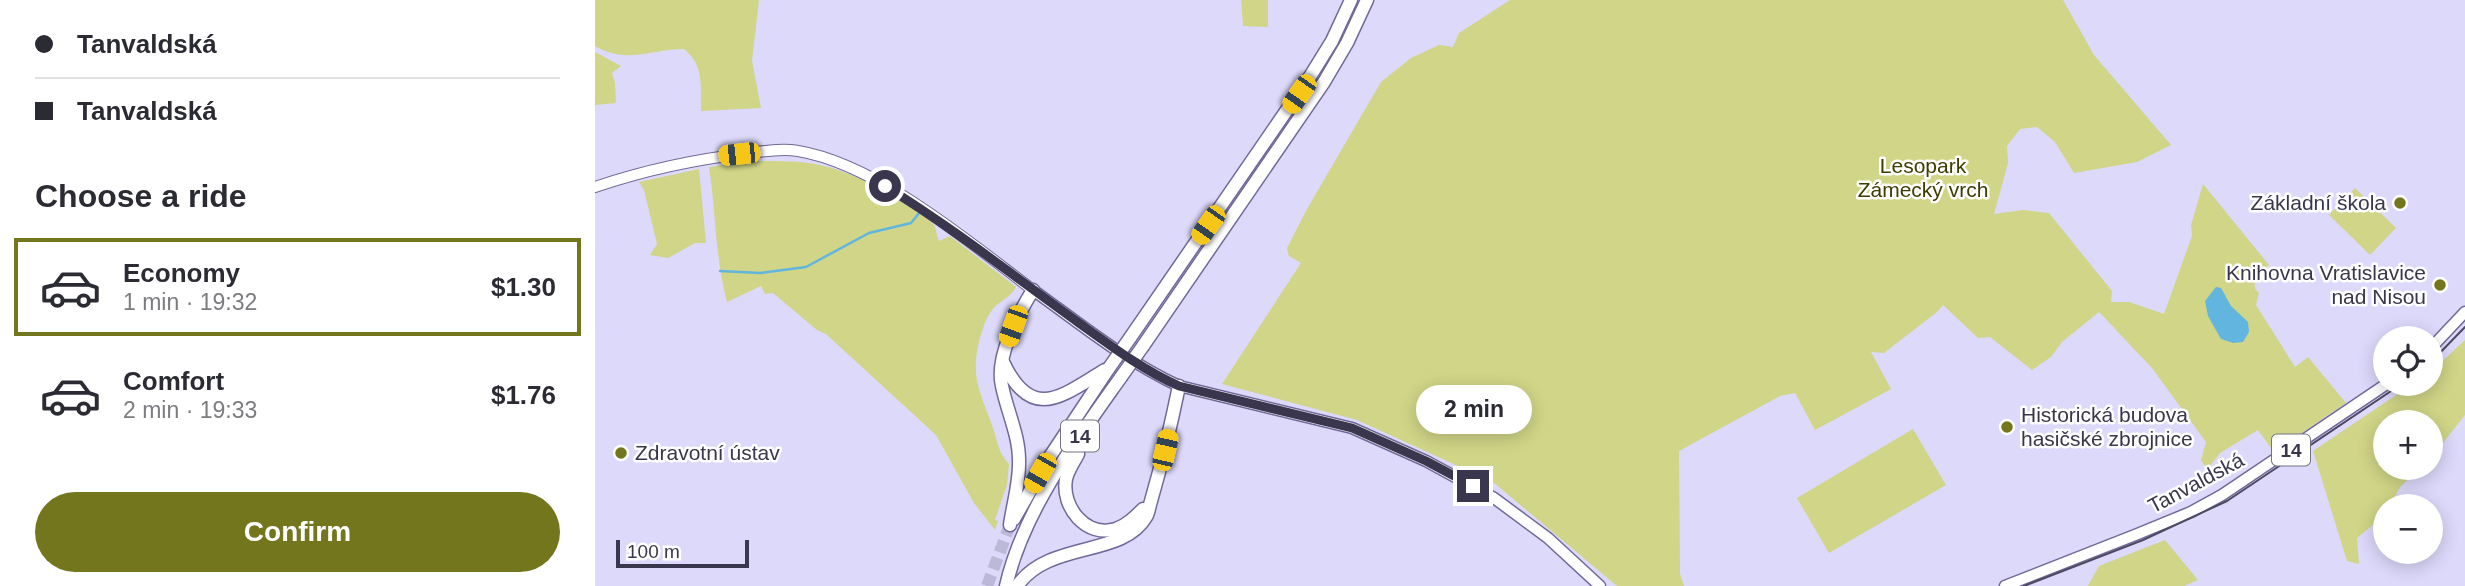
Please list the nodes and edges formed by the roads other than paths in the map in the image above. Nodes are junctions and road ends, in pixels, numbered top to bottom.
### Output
1 (1350, 2) edge
2 (1365, 3) edge
3 (595, 187) edge
4 (1033, 290) junction
5 (2465, 312) edge
6 (2443, 335) edge
7 (1003, 362) junction
8 (1109, 368) junction
9 (1118, 382) junction
10 (1179, 386) junction
11 (2373, 393) edge
12 (1151, 500) junction
13 (1006, 586) edge
14 (1017, 586) edge
15 (1600, 586) edge
16 (2005, 586) edge

1 - 8 highway, 14, bridge
2 - 9 highway, 14, bridge
3 - 4 main road
4 - 7 highway
4 - 10 main road
5 - 6 main road
7 - 8 highway
7 - 8 highway, 14
9 - 12 highway
9 - 13 highway, 14
10 - 12 highway
10 - 15 main road
11 - 16 main road, Tanvaldská / 14
12 - 14 highway

